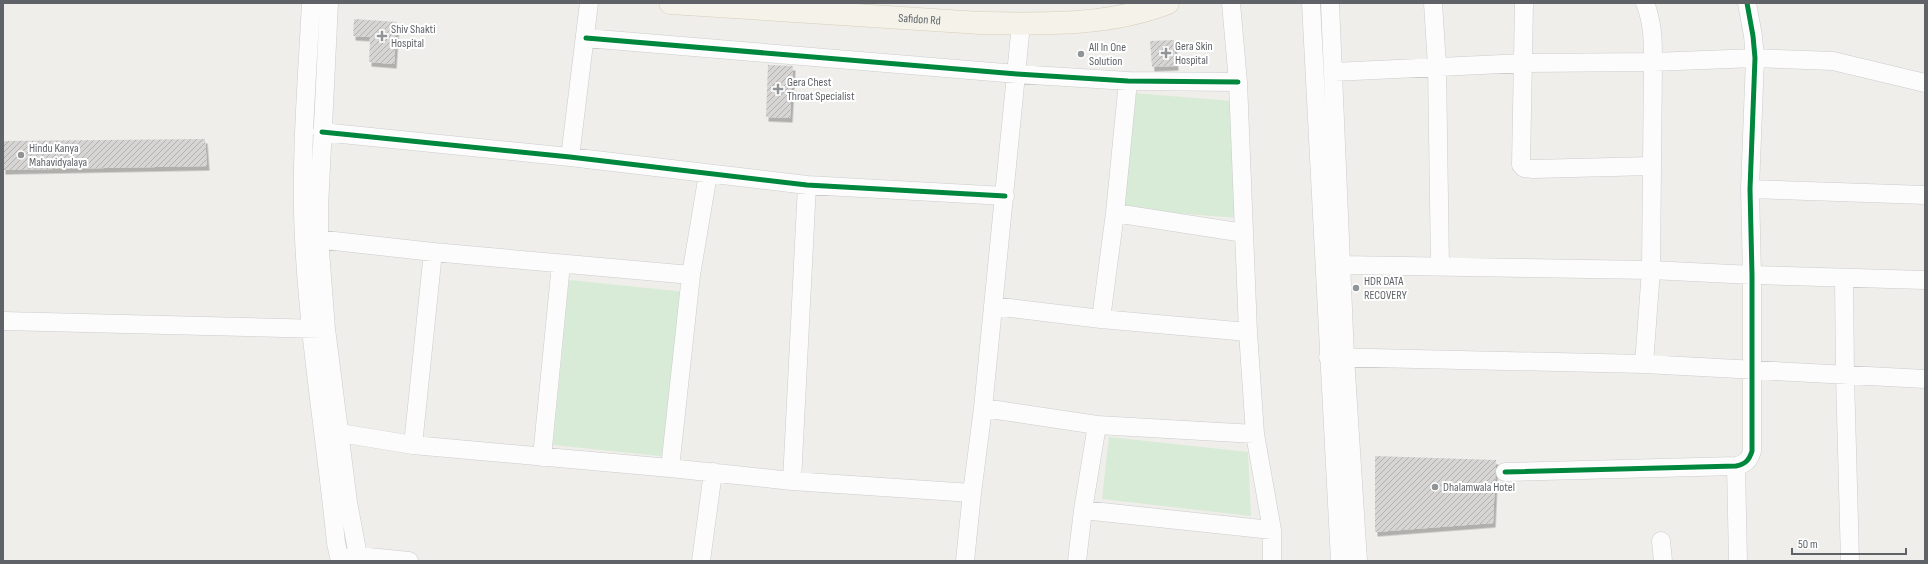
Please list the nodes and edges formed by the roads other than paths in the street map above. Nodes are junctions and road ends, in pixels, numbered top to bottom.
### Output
1 (311, 3) edge
2 (328, 3) edge
3 (589, 3) edge
4 (670, 3) edge
5 (1168, 3) edge
6 (1231, 3) edge
7 (1310, 3) edge
8 (1330, 3) edge
9 (1433, 3) edge
10 (1524, 3) edge
11 (1645, 3) edge
12 (1747, 3) edge
13 (691, 4) edge
14 (1022, 24) junction
15 (586, 38) junction
16 (1755, 58) junction
17 (1653, 62) junction
18 (1524, 63) junction
19 (1437, 66) junction
20 (1333, 72) junction
21 (1017, 74) junction
22 (1128, 81) junction
23 (1238, 82) junction
24 (1925, 83) edge
25 (322, 132) junction
26 (570, 157) junction
27 (1652, 166) junction
28 (708, 174) junction
29 (807, 185) junction
30 (1750, 189) junction
31 (1925, 195) edge
32 (1005, 196) junction
33 (1115, 213) junction
34 (1244, 232) junction
35 (312, 238) junction
36 (433, 252) junction
37 (562, 264) junction
38 (1341, 265) junction
39 (1440, 267) junction
40 (1651, 270) junction
41 (691, 275) junction
42 (1752, 275) junction
43 (1844, 278) junction
44 (1925, 280) edge
45 (993, 306) junction
46 (1101, 319) junction
47 (3, 321) edge
48 (318, 329) junction
49 (1248, 332) junction
50 (1337, 357) junction
51 (1644, 364) junction
52 (1753, 370) junction
53 (1845, 375) junction
54 (1925, 379) edge
55 (983, 408) junction
56 (1097, 425) junction
57 (340, 433) junction
58 (1255, 434) junction
59 (413, 445) junction
60 (542, 457) junction
61 (1736, 466) junction
62 (670, 468) junction
63 (713, 472) junction
64 (1505, 472) dead end
65 (792, 481) junction
66 (972, 493) junction
67 (1083, 510) junction
68 (1272, 530) junction
69 (1661, 541) dead end
70 (359, 558) edge
71 (340, 560) edge
72 (409, 561) edge
73 (701, 561) edge
74 (965, 561) edge
75 (1077, 561) edge
76 (1272, 561) edge
77 (1340, 561) edge
78 (1358, 561) edge
79 (1663, 561) edge
80 (1738, 561) edge
81 (1850, 561) edge

1 - 35 street
2 - 25 street
3 - 15 street
4 - 13 main road, Safidon Rd
5 - 14 main road, Safidon Rd
6 - 23 street
7 - 50 street
8 - 20 street
9 - 19 street
10 - 18 street
11 - 17 street
12 - 16 street
13 - 14 main road, Safidon Rd
14 - 21 street
15 - 21 street
15 - 26 street
16 - 17 street
16 - 24 street
16 - 30 street
17 - 18 street
17 - 27 street
18 - 19 street
18 - 27 street
19 - 20 street
19 - 39 street
20 - 38 street
21 - 22 street
21 - 32 street
22 - 23 street
22 - 33 street
23 - 34 street
25 - 26 street
25 - 35 street
26 - 28 street
27 - 40 street
28 - 29 street
28 - 41 street
29 - 32 street
29 - 65 street
30 - 31 street
30 - 42 street
32 - 45 street
33 - 34 street
33 - 46 street
34 - 49 street
35 - 36 street
35 - 48 street
36 - 37 street
36 - 59 street
37 - 41 street
37 - 60 street
38 - 39 street
38 - 50 street
39 - 40 street
40 - 42 street
40 - 51 street
41 - 62 street
42 - 43 street
42 - 52 street
43 - 44 street
43 - 53 street
45 - 46 street
45 - 55 street
46 - 49 street
47 - 48 street
48 - 57 street
48 - 71 street
49 - 58 street
50 - 51 street
50 - 77 street
50 - 78 street
51 - 52 street
52 - 53 street
52 - 61 street
53 - 54 street
53 - 81 street
55 - 56 street
55 - 66 street
56 - 58 street
56 - 67 street
57 - 59 street
57 - 70 street
58 - 68 street
59 - 60 street
60 - 62 street
61 - 64 street
61 - 80 street
62 - 63 street
63 - 65 street
63 - 73 street
65 - 66 street
66 - 74 street
67 - 68 street
67 - 75 street
68 - 76 street
69 - 79 street
70 - 71 street
70 - 72 street

